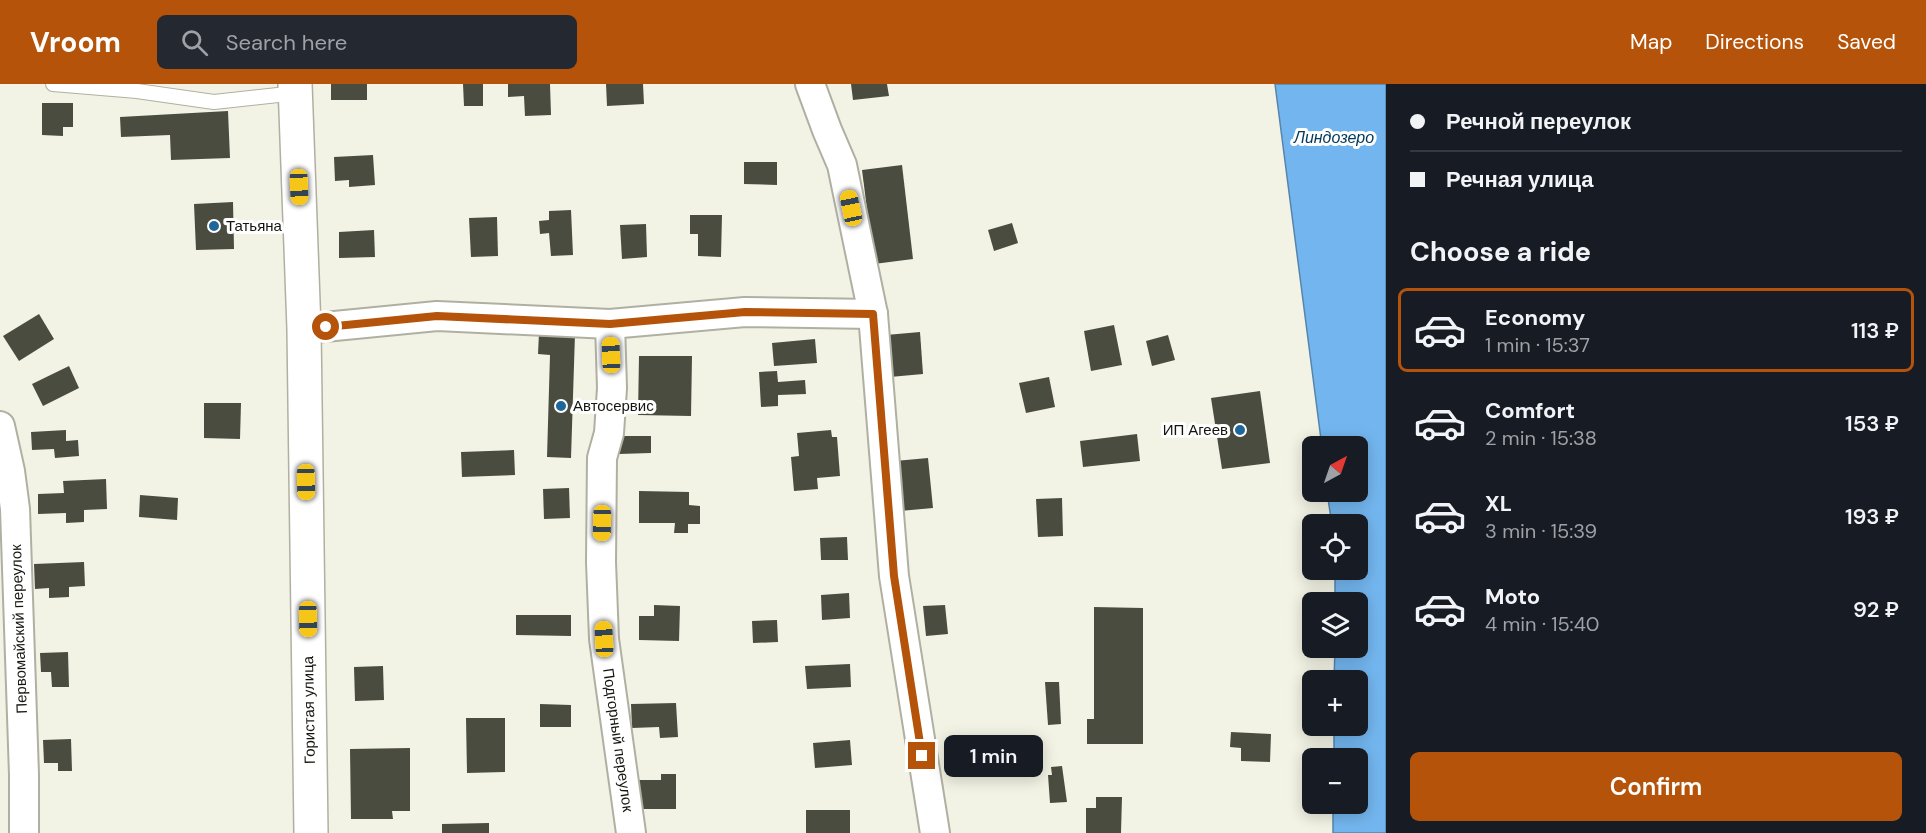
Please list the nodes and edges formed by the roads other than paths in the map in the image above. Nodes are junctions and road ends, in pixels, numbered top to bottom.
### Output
1 (53, 84) edge
2 (810, 84) edge
3 (295, 88) edge
4 (873, 314) junction
5 (610, 324) junction
6 (304, 329) junction
7 (0, 426) edge
8 (24, 833) edge
9 (311, 833) edge
10 (631, 833) edge
11 (935, 833) edge

1 - 3 lane
2 - 4 street
3 - 6 street, Гористая улица
4 - 5 street
4 - 11 street
5 - 6 street
5 - 10 street, Подгорный переулок
6 - 9 street, Гористая улица
7 - 8 street, Первомайский переулок

